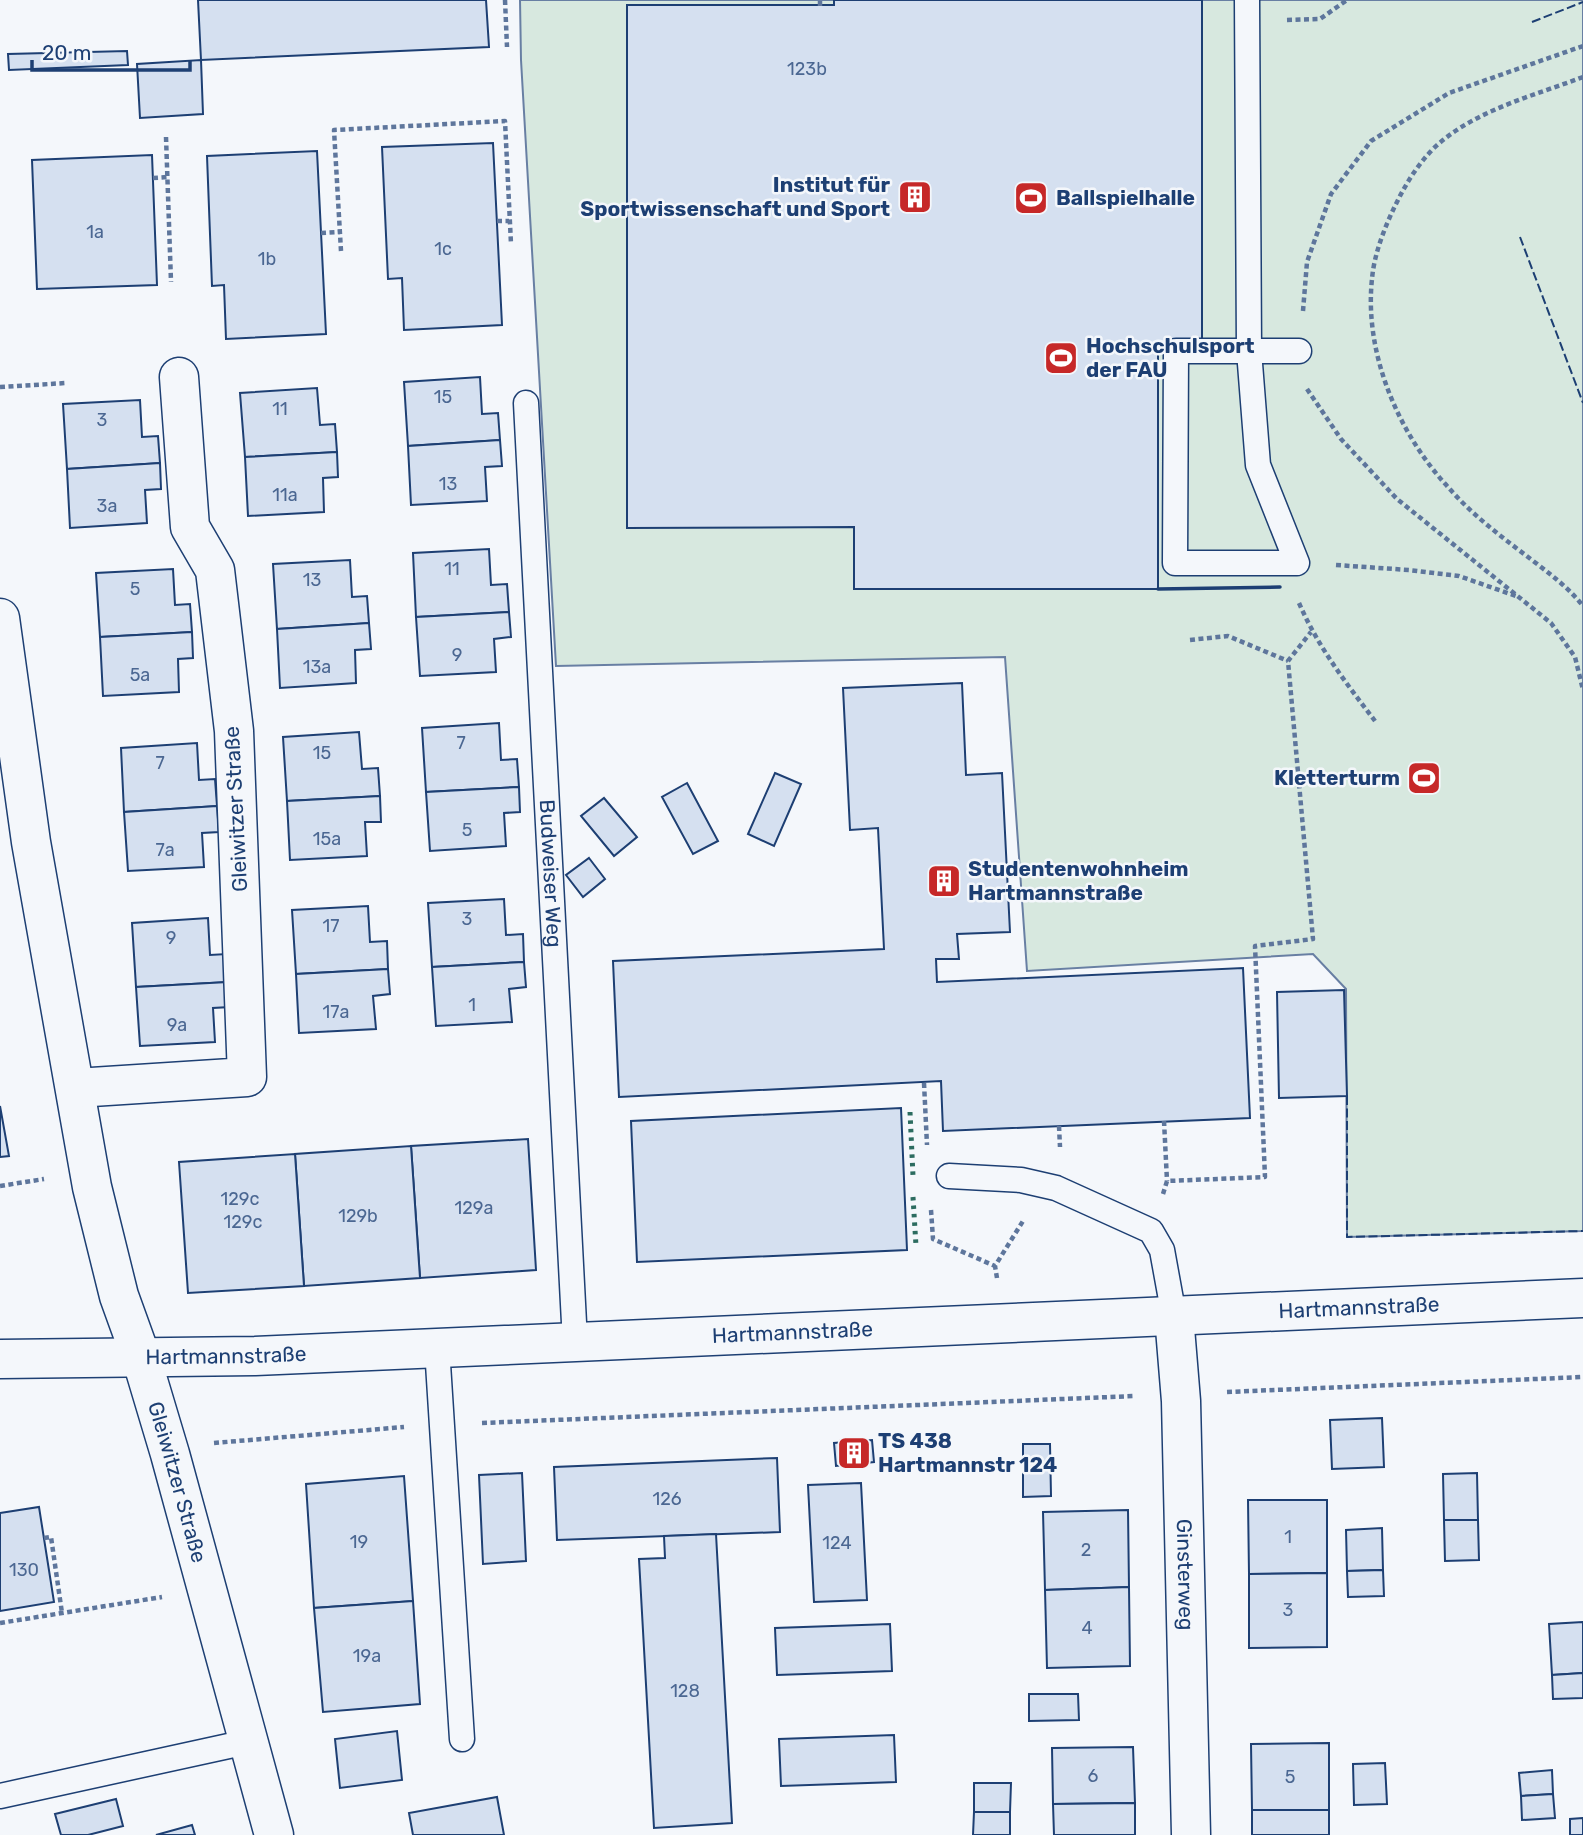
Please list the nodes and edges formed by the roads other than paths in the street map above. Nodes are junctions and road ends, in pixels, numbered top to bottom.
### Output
1 (1248, 11) edge
2 (1249, 351) junction
3 (1299, 351) road end
4 (179, 377) dead end
5 (526, 403) dead end
6 (0, 618) edge
7 (76, 1087) junction
8 (949, 1176) dead end
9 (1583, 1298) edge
10 (1174, 1316) junction
11 (575, 1342) junction
12 (437, 1348) junction
13 (141, 1357) junction
14 (0, 1359) edge
15 (462, 1739) dead end
16 (247, 1742) junction
17 (0, 1796) edge
18 (274, 1835) edge
19 (1191, 1835) edge

1 - 2 lane
2 - 2 lane
2 - 3 lane
4 - 7 street, Gleiwitzer Straße
5 - 11 lane, Budweiser Weg
6 - 7 street, Gleiwitzer Straße
7 - 13 street, Gleiwitzer Straße
8 - 10 lane
9 - 10 street, Hartmannstraße
10 - 11 street, Hartmannstraße
10 - 19 street, Ginsterweg
11 - 12 street, Hartmannstraße
12 - 13 street, Hartmannstraße
12 - 15 lane
13 - 14 street, Hartmannstraße
13 - 16 street, Gleiwitzer Straße
16 - 17 lane
16 - 18 street, Gleiwitzer Straße

